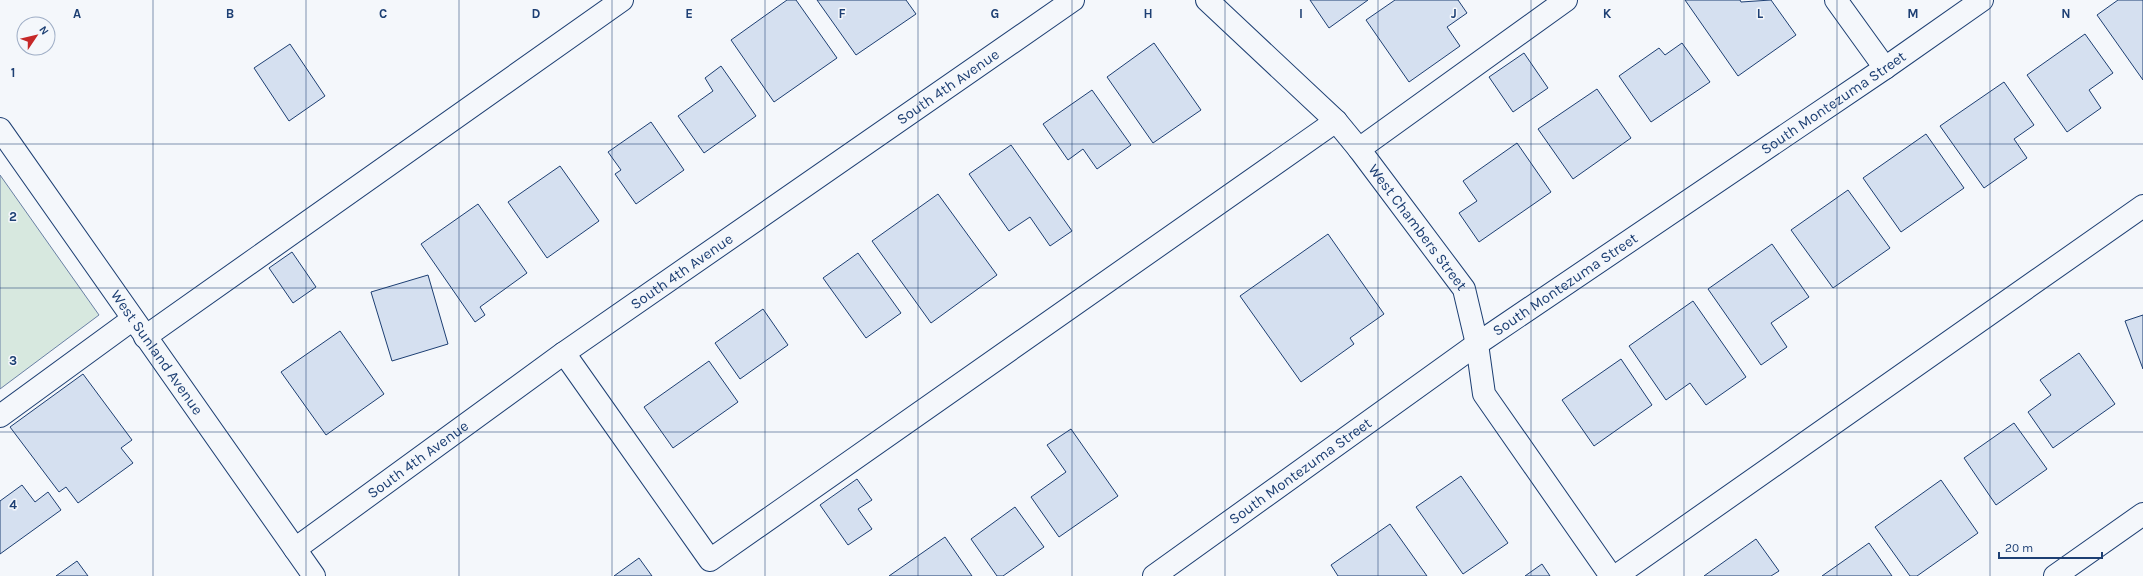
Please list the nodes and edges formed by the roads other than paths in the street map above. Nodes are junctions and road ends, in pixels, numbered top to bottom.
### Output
1 (622, 0) edge
2 (1073, 0) edge
3 (1207, 0) edge
4 (1836, 0) edge
5 (1982, 0) edge
6 (1552, 4) edge
7 (1885, 68) junction
8 (1336, 121) junction
9 (0, 129) edge
10 (1359, 149) junction
11 (2143, 206) edge
12 (133, 319) junction
13 (145, 337) junction
14 (1477, 344) junction
15 (564, 353) junction
16 (0, 416) edge
17 (2143, 514) edge
18 (295, 549) junction
19 (314, 576) edge
20 (1154, 576) edge
21 (1611, 576) edge
22 (1616, 576) edge
23 (2055, 576) edge

1 - 13 street
2 - 15 street, South 4th Avenue
3 - 8 street, West Chambers Street
4 - 7 street
5 - 7 street, South Montezuma Street
6 - 10 street
7 - 14 street, South Montezuma Street
8 - 10 street, West Chambers Street
8 - 15 street
9 - 12 street, West Sunland Avenue
10 - 14 street, West Chambers Street
11 - 22 street
12 - 13 street, West Sunland Avenue
12 - 16 street
13 - 18 street, West Sunland Avenue
14 - 20 street, South Montezuma Street
14 - 21 street, West Chambers Street
15 - 18 street, South 4th Avenue
17 - 23 street
18 - 19 street, West Sunland Avenue

